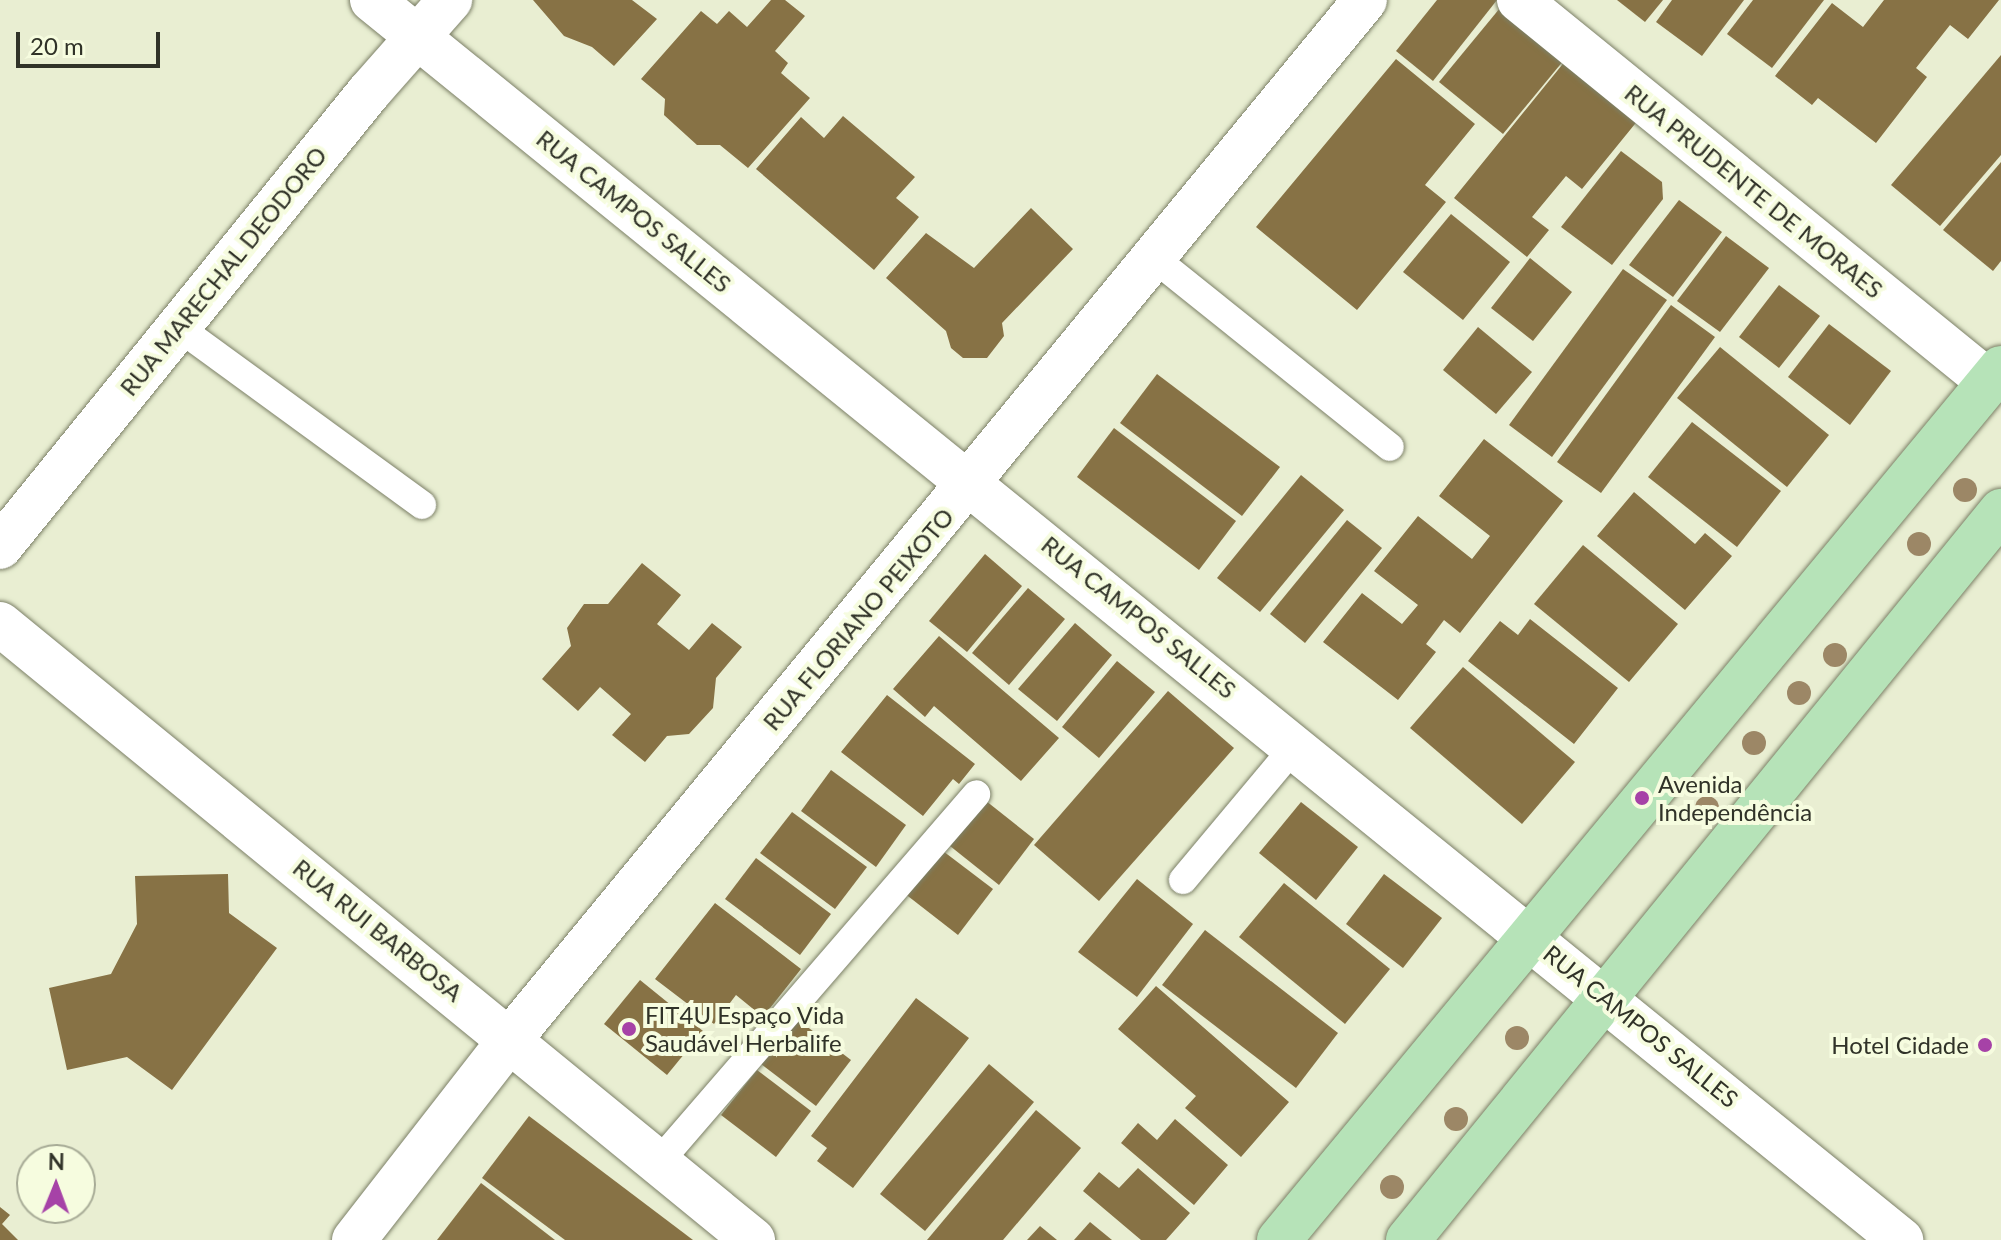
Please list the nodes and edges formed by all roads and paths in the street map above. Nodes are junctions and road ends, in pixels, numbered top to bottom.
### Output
1 (372, 0) edge
2 (450, 0) edge
3 (1365, 0) edge
4 (1519, 0) edge
5 (419, 38) junction
6 (1154, 258) junction
7 (178, 327) junction
8 (1995, 375) edge
9 (1390, 447) dead end
10 (971, 482) junction
11 (422, 505) dead end
12 (2001, 511) edge
13 (0, 547) edge
14 (0, 624) edge
15 (1296, 745) junction
16 (976, 794) dead end
17 (1183, 880) dead end
18 (1528, 934) junction
19 (1608, 998) junction
20 (511, 1038) junction
21 (658, 1163) junction
22 (354, 1240) edge
23 (753, 1240) edge
24 (1279, 1240) edge
25 (1408, 1240) edge
26 (1901, 1240) edge

1 - 5 street, RUA CAMPOS SALLES
2 - 5 street, RUA MARECHAL DEODORO
3 - 6 street, RUA FLORIANO PEIXOTO
4 - 8 street, RUA PRUDENTE DE MORAES
5 - 7 street, RUA MARECHAL DEODORO
5 - 10 street, RUA CAMPOS SALLES
6 - 9 lane
6 - 10 street, RUA FLORIANO PEIXOTO
7 - 11 lane
7 - 13 street, RUA MARECHAL DEODORO
8 - 18 main road
10 - 15 street, RUA CAMPOS SALLES
10 - 20 street, RUA FLORIANO PEIXOTO
12 - 19 main road
14 - 20 street, RUA RUI BARBOSA
15 - 17 lane
15 - 18 street, RUA CAMPOS SALLES
16 - 21 lane
18 - 19 street, RUA CAMPOS SALLES
18 - 24 main road
19 - 25 main road
19 - 26 street, RUA CAMPOS SALLES
20 - 21 street, RUA RUI BARBOSA
20 - 22 street, RUA FLORIANO PEIXOTO
21 - 23 street, RUA RUI BARBOSA

